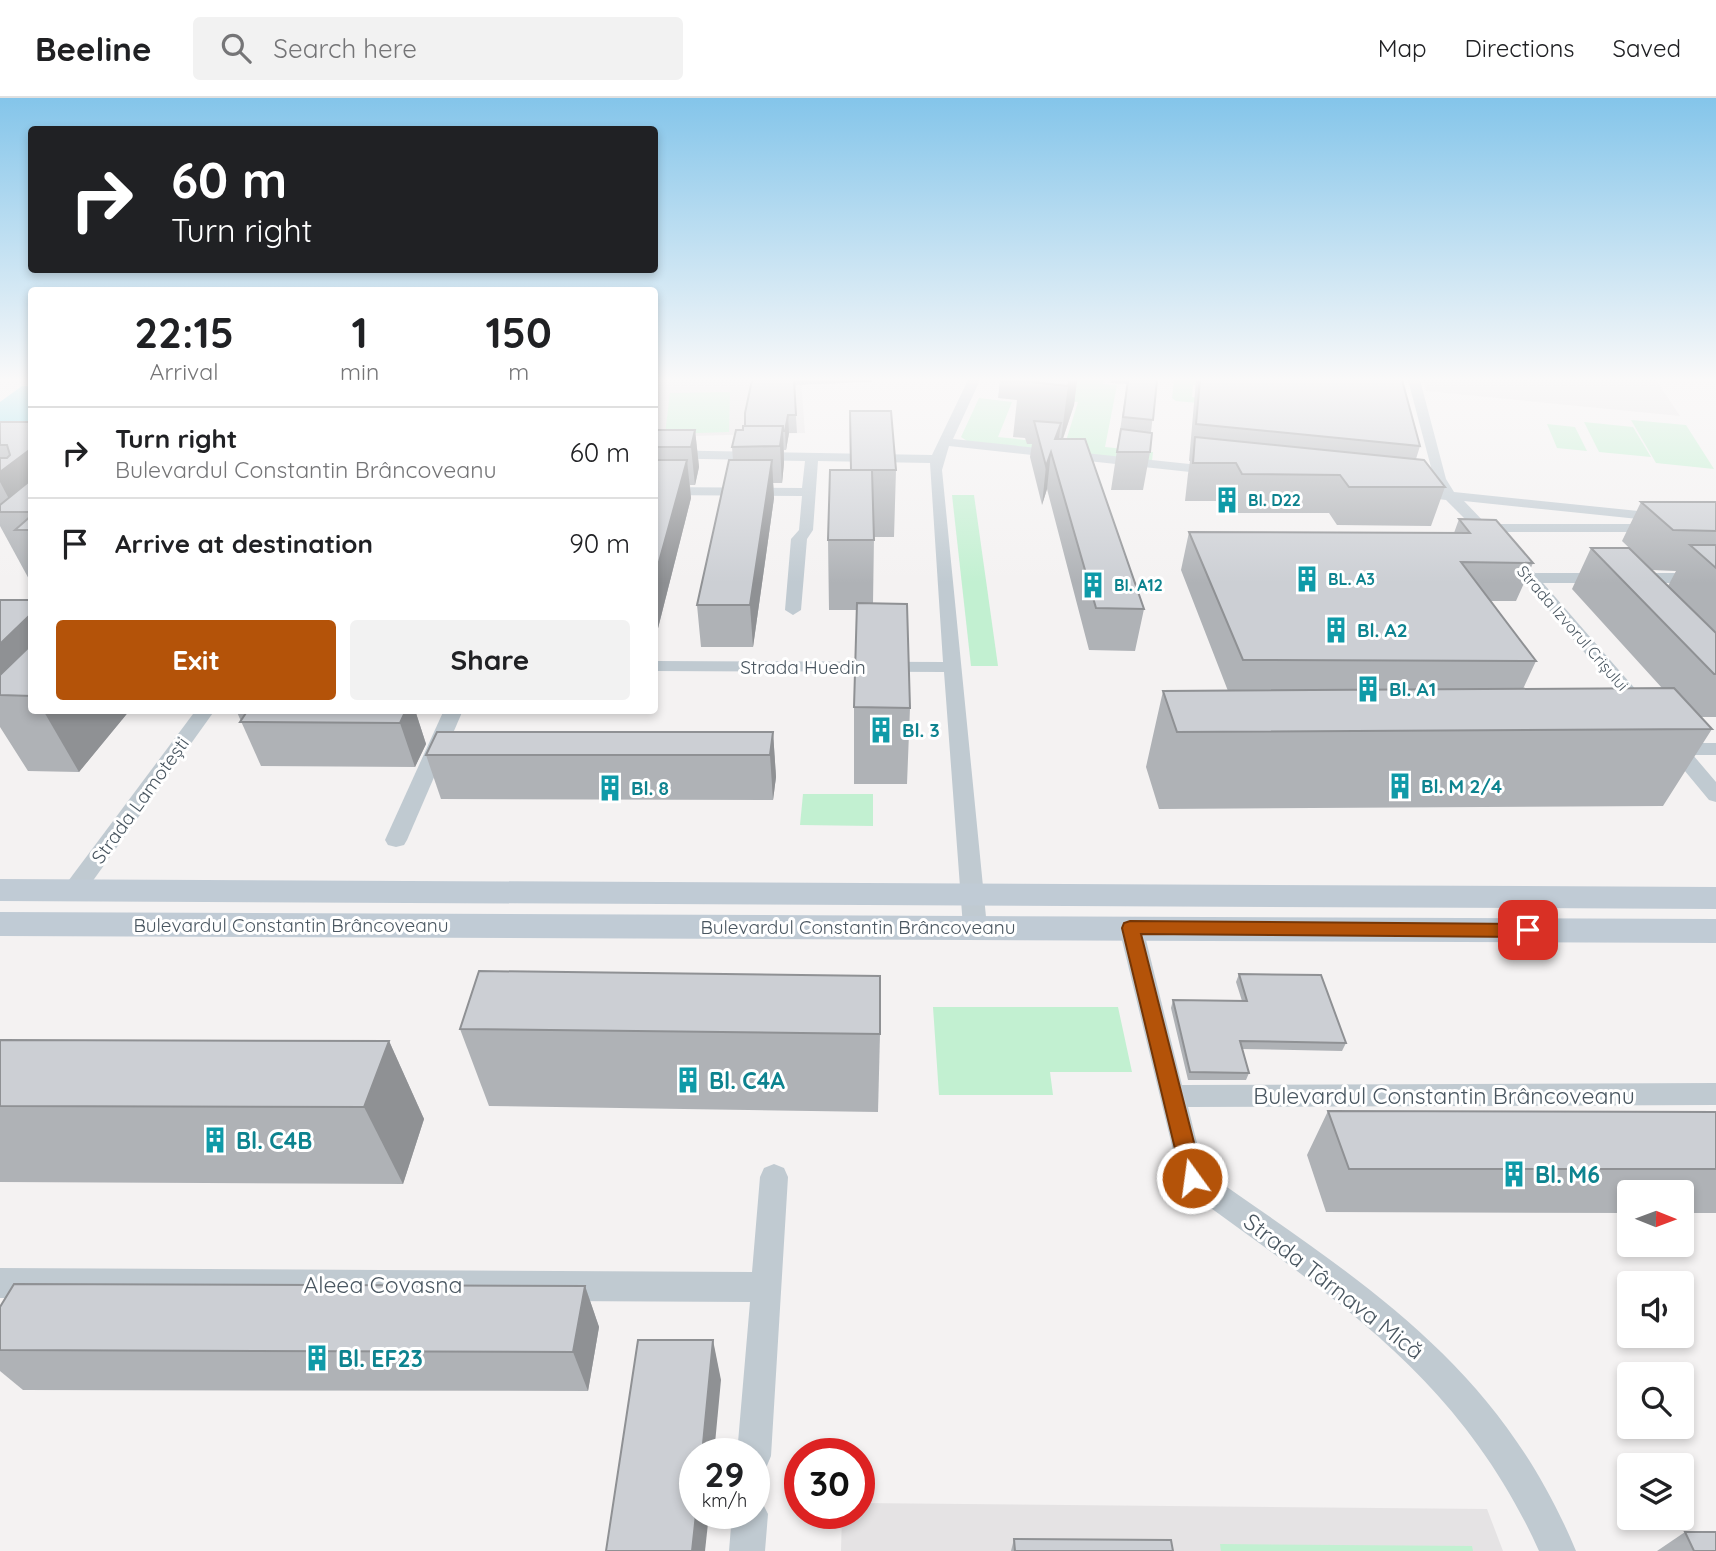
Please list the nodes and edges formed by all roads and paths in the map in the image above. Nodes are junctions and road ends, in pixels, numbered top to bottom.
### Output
1 (942, 448) edge
2 (1001, 448) edge
3 (1431, 448) edge
4 (658, 454) edge
5 (812, 456) junction
6 (937, 459) junction
7 (1233, 472) edge
8 (1401, 490) edge
9 (658, 491) edge
10 (809, 492) junction
11 (1448, 495) junction
12 (1716, 525) edge
13 (1482, 528) junction
14 (1530, 578) junction
15 (1716, 578) edge
16 (793, 610) dead end
17 (658, 666) edge
18 (952, 667) junction
19 (203, 714) edge
20 (452, 714) edge
21 (1677, 749) junction
22 (1716, 749) edge
23 (1708, 776) edge
24 (1716, 795) edge
25 (396, 840) dead end
26 (0, 890) edge
27 (74, 890) junction
28 (972, 895) junction
29 (1716, 898) edge
30 (0, 924) edge
31 (975, 927) junction
32 (1130, 928) junction
33 (1716, 931) edge
34 (1716, 1094) edge
35 (1172, 1096) junction
36 (774, 1177) dead end
37 (0, 1283) edge
38 (766, 1287) junction
39 (755, 1438) edge
40 (749, 1529) edge
41 (747, 1551) edge
42 (1558, 1551) edge

1 - 6 street
2 - 7 street
3 - 11 street, Strada Izvorul Crișului
4 - 5 street
5 - 6 street
5 - 10 street
6 - 18 street
8 - 11 street
9 - 10 street
10 - 16 street
11 - 12 street
11 - 13 street, Strada Izvorul Crișului
12 - 13 street
13 - 14 street, Strada Izvorul Crișului
14 - 15 street
14 - 21 street, Strada Izvorul Crișului
17 - 18 street, Strada Huedin
18 - 28 street
19 - 27 street, Strada Lamotești
20 - 25 street
21 - 22 street
21 - 23 street, Strada Izvorul Crișului
23 - 24 street, Strada Izvorul Crișului
26 - 27 main road, Bulevardul Constantin Brâncoveanu
27 - 28 main road, Bulevardul Constantin Brâncoveanu
28 - 29 main road, Bulevardul Constantin Brâncoveanu
28 - 31 street
30 - 31 main road, Bulevardul Constantin Brâncoveanu
31 - 32 main road, Bulevardul Constantin Brâncoveanu
32 - 33 main road, Bulevardul Constantin Brâncoveanu
32 - 35 street, Strada Târnava Mică
34 - 35 street, Bulevardul Constantin Brâncoveanu
35 - 42 street, Strada Târnava Mică
36 - 38 street
37 - 38 street, Aleea Covasna
38 - 39 street
40 - 41 street

